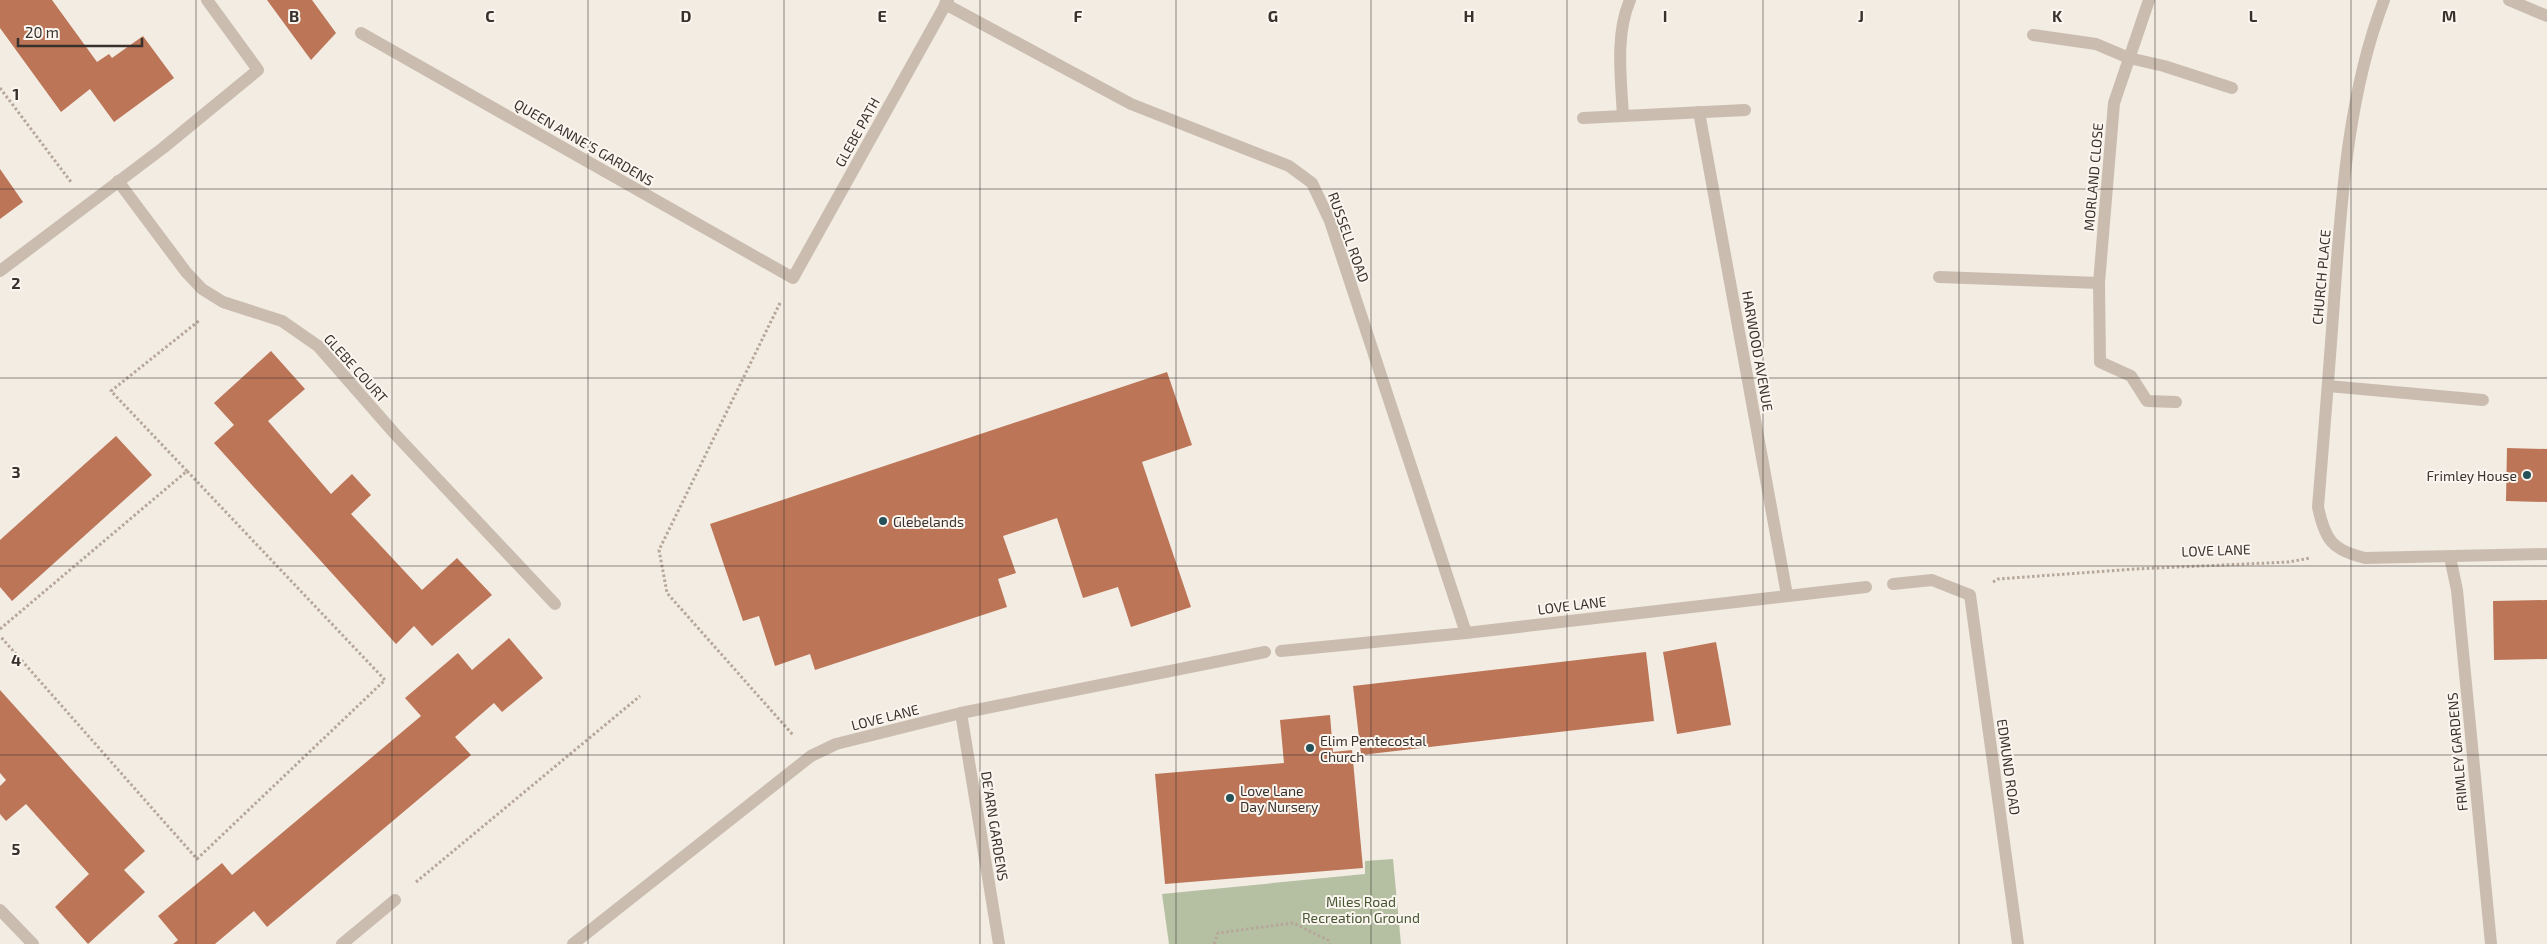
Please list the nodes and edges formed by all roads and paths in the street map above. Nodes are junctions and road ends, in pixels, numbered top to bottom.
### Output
1 (207, 0) edge
2 (1630, 0) edge
3 (2149, 0) edge
4 (2384, 0) edge
5 (2509, 0) edge
6 (947, 2) edge
7 (2547, 16) edge
8 (361, 33) dead end
9 (2033, 35) dead end
10 (2129, 58) junction
11 (0, 88) edge
12 (2232, 88) dead end
13 (1745, 110) dead end
14 (1699, 112) junction
15 (1623, 116) junction
16 (1583, 118) dead end
17 (118, 181) junction
18 (88, 204) junction
19 (0, 271) edge
20 (1939, 277) dead end
21 (793, 278) junction
22 (2099, 283) junction
23 (223, 302) junction
24 (2328, 386) junction
25 (2483, 400) dead end
26 (2176, 402) dead end
27 (188, 471) junction
28 (2343, 552) junction
29 (2547, 554) edge
30 (2450, 557) junction
31 (1893, 584) dead end
32 (1866, 587) dead end
33 (1787, 595) junction
34 (1970, 595) junction
35 (555, 604) dead end
36 (0, 629) edge
37 (1466, 633) junction
38 (0, 636) edge
39 (1282, 651) dead end
40 (1265, 652) dead end
41 (640, 696) dead end
42 (962, 713) junction
43 (811, 756) junction
44 (395, 900) joint
45 (0, 910) edge
46 (33, 944) edge
47 (342, 944) edge
48 (573, 944) edge
49 (999, 944) edge
50 (1214, 944) edge
51 (1330, 944) edge
52 (2018, 944) edge
53 (2491, 944) edge

1 - 17 street
2 - 15 street
3 - 10 street, MORLAND CLOSE
4 - 24 street, CHURCH PLACE
5 - 7 street
6 - 21 street, GLEBE PATH
6 - 37 street, RUSSELL ROAD
8 - 21 street, QUEEN ANNE'S GARDENS
9 - 10 street
10 - 12 street
10 - 22 street, MORLAND CLOSE
11 - 18 path
13 - 14 street
14 - 15 street
14 - 33 street, HARWOOD AVENUE
15 - 16 street
17 - 18 street
17 - 23 street, GLEBE COURT
18 - 19 street
20 - 22 street
21 - 43 path
22 - 26 street, MORLAND CLOSE
23 - 27 path
23 - 35 street, GLEBE COURT
24 - 25 street
24 - 28 street, CHURCH PLACE
27 - 36 path
27 - 38 path
28 - 30 street
28 - 34 path, LOVE LANE
29 - 30 street
30 - 53 street, FRIMLEY GARDENS
31 - 34 street
32 - 33 street, LOVE LANE
33 - 37 street, LOVE LANE
34 - 52 street, EDMUND ROAD
37 - 39 street, LOVE LANE
40 - 42 street, LOVE LANE
41 - 44 path
42 - 43 street, LOVE LANE
42 - 49 street, DE'ARN GARDENS
43 - 48 street, LOVE LANE
44 - 47 street
45 - 46 street
50 - 51 path

